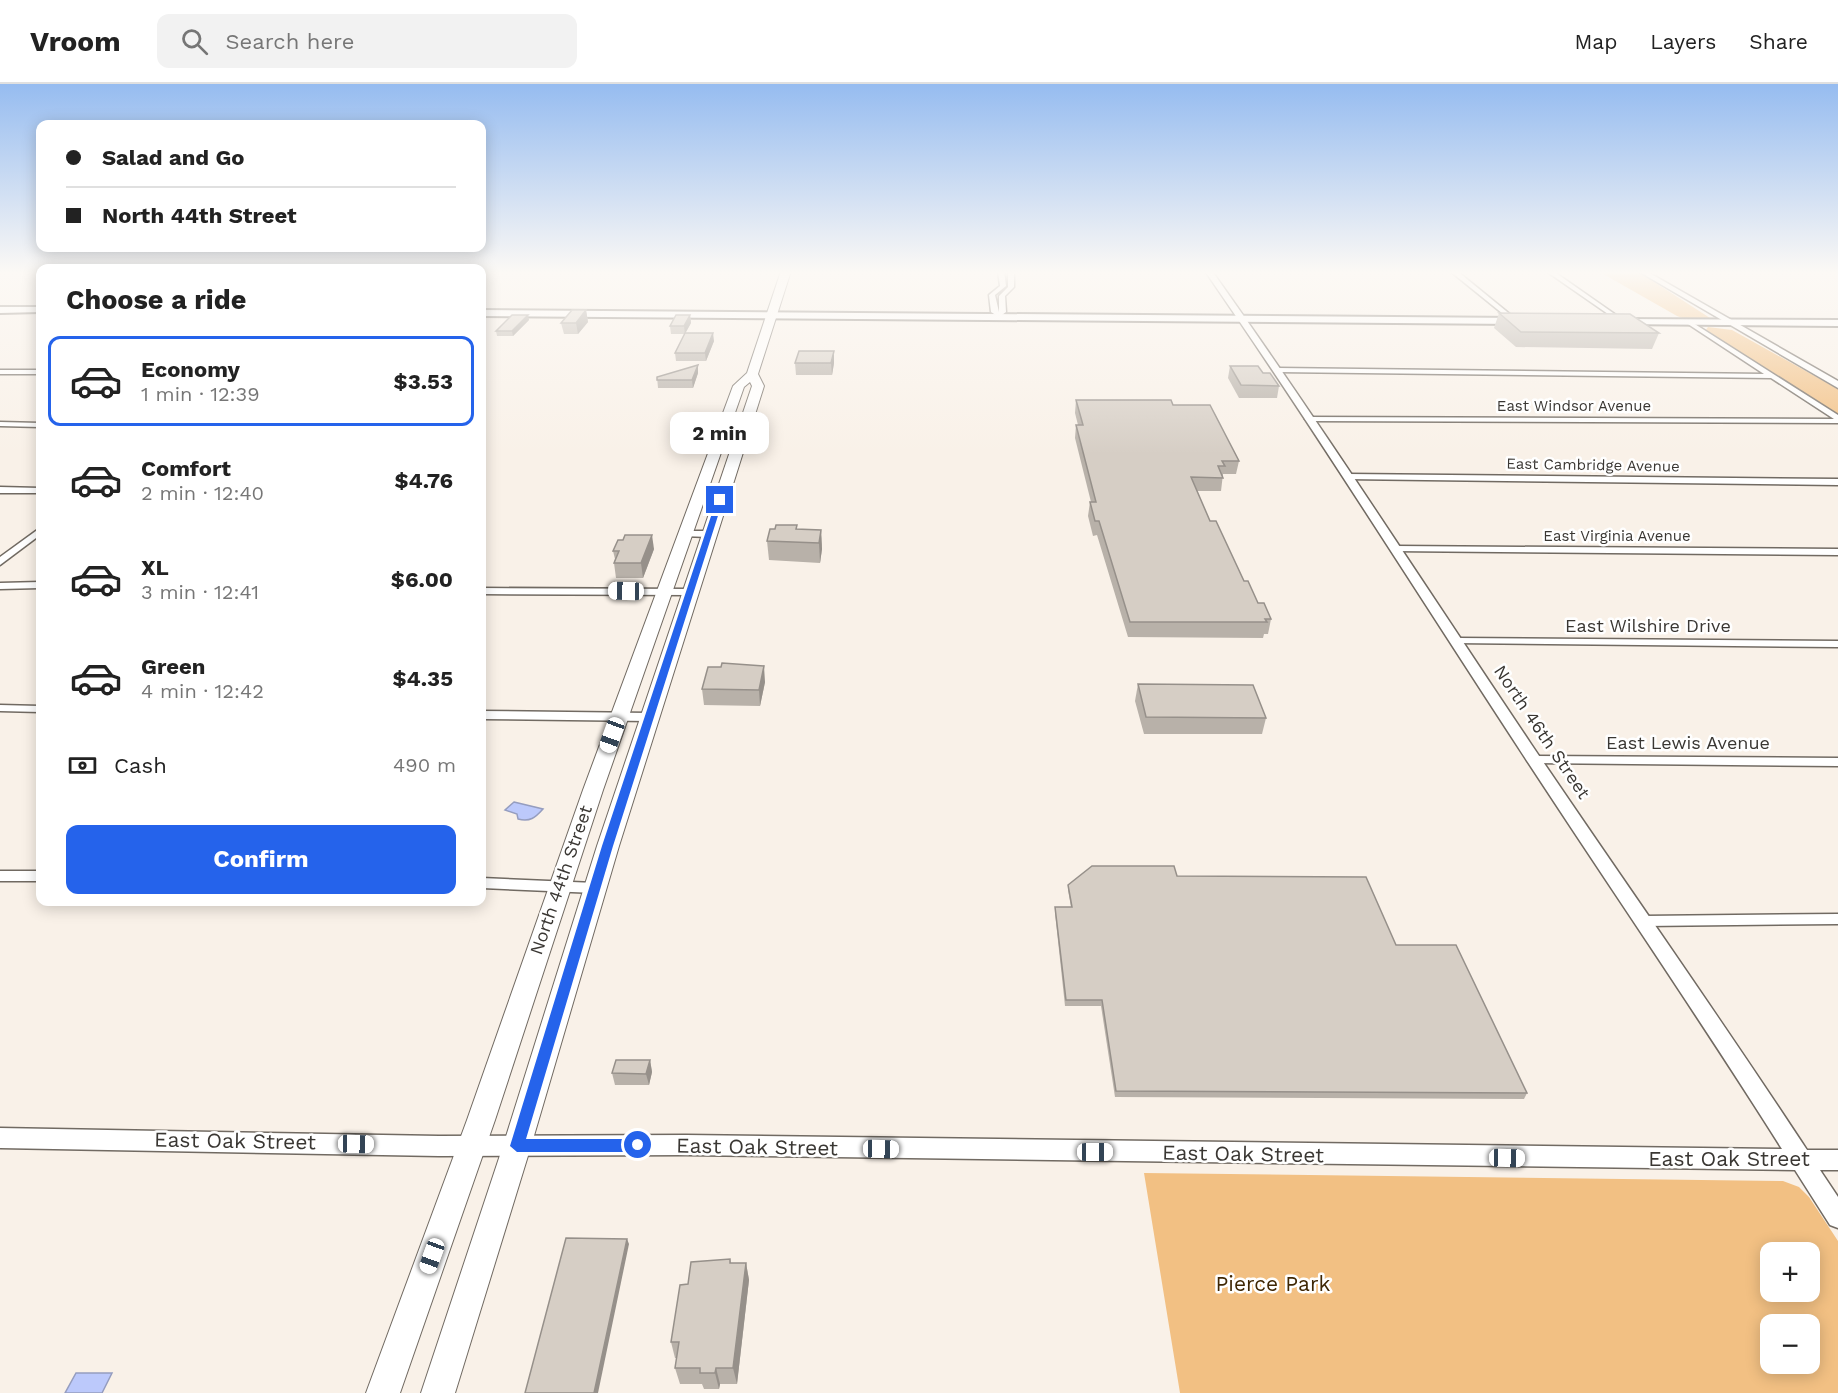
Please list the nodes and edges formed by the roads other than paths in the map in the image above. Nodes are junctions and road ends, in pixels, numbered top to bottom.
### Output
1 (766, 332) edge
2 (1251, 332) edge
3 (1704, 332) edge
4 (1745, 332) edge
5 (1278, 370) junction
6 (0, 372) edge
7 (36, 372) edge
8 (752, 374) junction
9 (1770, 376) junction
10 (1838, 385) edge
11 (1309, 419) junction
12 (1838, 420) edge
13 (0, 424) edge
14 (36, 425) edge
15 (1348, 477) junction
16 (1838, 482) edge
17 (0, 490) edge
18 (36, 491) edge
19 (36, 534) edge
20 (684, 534) junction
21 (709, 534) junction
22 (1396, 549) junction
23 (1838, 552) edge
24 (0, 562) edge
25 (36, 585) edge
26 (0, 586) edge
27 (486, 591) edge
28 (664, 591) junction
29 (690, 592) junction
30 (1458, 641) junction
31 (1838, 644) edge
32 (0, 708) edge
33 (36, 709) edge
34 (486, 715) edge
35 (619, 717) junction
36 (649, 717) junction
37 (1537, 760) junction
38 (1838, 762) edge
39 (0, 876) edge
40 (36, 876) edge
41 (486, 883) edge
42 (560, 885) junction
43 (595, 888) junction
44 (1838, 919) edge
45 (1644, 921) junction
46 (0, 1138) edge
47 (471, 1146) junction
48 (517, 1146) junction
49 (1801, 1160) junction
50 (1838, 1160) edge
51 (1838, 1217) edge
52 (383, 1393) edge
53 (438, 1393) edge

1 - 8 main road, North 44th Street
2 - 5 street, North 46th Street
3 - 9 street
4 - 10 street
5 - 9 street
5 - 11 street, North 46th Street
6 - 7 street
8 - 20 main road, North 44th Street
8 - 21 main road, North 44th Street
9 - 12 street
11 - 12 street, East Windsor Avenue
11 - 15 street, North 46th Street
13 - 14 street
15 - 16 street, East Cambridge Avenue
15 - 22 street, North 46th Street
17 - 18 street
19 - 24 street
20 - 21 street
20 - 28 main road, North 44th Street
21 - 29 main road, North 44th Street
22 - 23 street, East Virginia Avenue
22 - 30 street, North 46th Street
25 - 26 street
27 - 28 street
28 - 29 street
28 - 35 main road, North 44th Street
29 - 36 main road, North 44th Street
30 - 31 street, East Wilshire Drive
30 - 37 street, North 46th Street
32 - 33 street
34 - 35 street
35 - 36 street
35 - 42 main road, North 44th Street
36 - 43 main road, North 44th Street
37 - 38 street, East Lewis Avenue
37 - 45 street, North 46th Street
39 - 40 street
41 - 42 street
42 - 43 street
42 - 47 main road, North 44th Street
43 - 48 main road, North 44th Street
44 - 45 street
45 - 49 street, North 46th Street
46 - 47 street, East Oak Street
47 - 48 street, East Oak Street
47 - 52 main road, North 44th Street
48 - 49 street, East Oak Street
48 - 53 main road, North 44th Street
49 - 50 street, East Oak Street
49 - 51 street, North 46th Street

